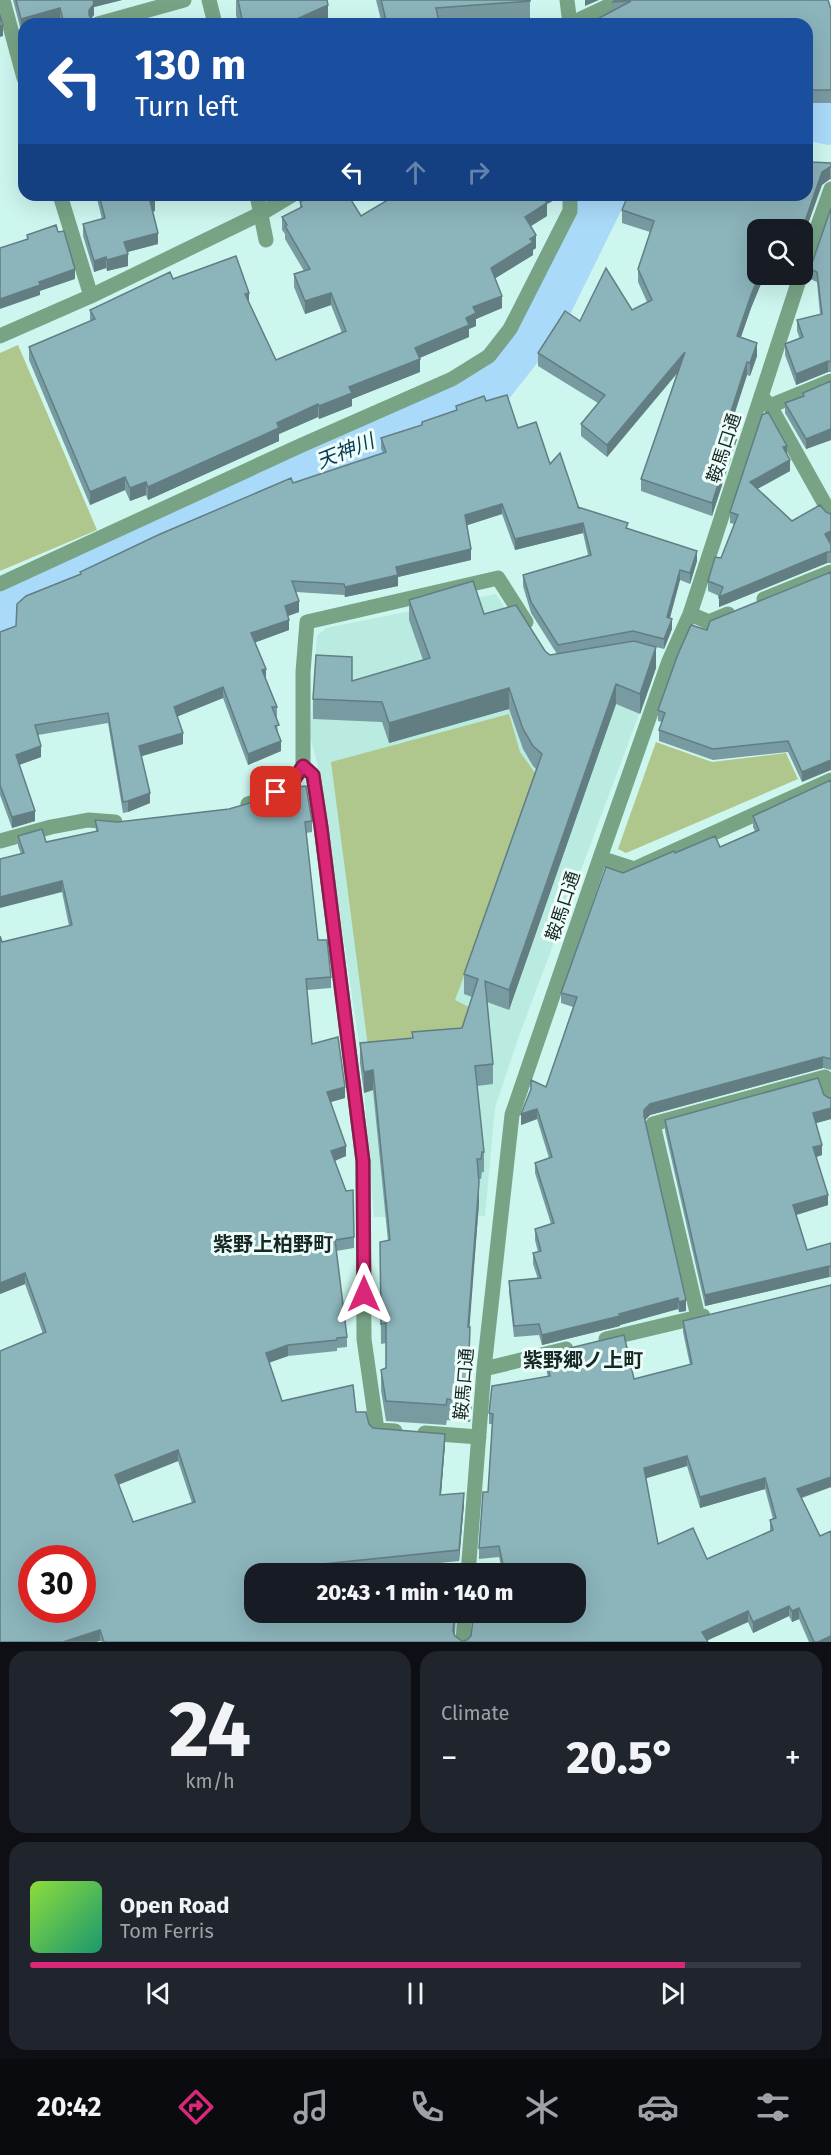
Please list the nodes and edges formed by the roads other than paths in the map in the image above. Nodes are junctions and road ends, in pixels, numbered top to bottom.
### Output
1 (3, 0) edge
2 (184, 0) edge
3 (209, 0) edge
4 (567, 0) edge
5 (621, 0) edge
6 (120, 18) edge
7 (214, 18) edge
8 (569, 18) edge
9 (583, 18) edge
10 (13, 48) edge
11 (831, 189) edge
12 (62, 201) edge
13 (259, 201) edge
14 (282, 201) edge
15 (570, 201) edge
16 (262, 213) junction
17 (813, 239) edge
18 (266, 240) dead end
19 (798, 285) edge
20 (92, 296) junction
21 (0, 336) edge
22 (831, 381) edge
23 (766, 401) junction
24 (831, 515) edge
25 (831, 572) edge
26 (0, 584) edge
27 (690, 614) junction
28 (535, 637) edge
29 (652, 656) edge
30 (669, 661) junction
31 (303, 766) junction
32 (831, 780) edge
33 (239, 807) edge
34 (129, 822) edge
35 (0, 841) edge
36 (600, 858) junction
37 (831, 1099) edge
38 (720, 1312) edge
39 (698, 1317) junction
40 (484, 1369) junction
41 (479, 1437) junction
42 (469, 1563) edge
43 (464, 1623) edge
44 (463, 1642) edge

1 - 10 street
2 - 6 street
3 - 7 street
4 - 8 street
5 - 9 street
11 - 17 street
12 - 20 street
13 - 16 street
14 - 16 street
15 - 26 street
16 - 18 street
16 - 20 street
19 - 23 street, 鞍馬口通
20 - 21 street
22 - 23 street
23 - 24 street
23 - 27 street, 鞍馬口通
25 - 27 street
27 - 30 street, 鞍馬口通
28 - 31 street
29 - 30 street
30 - 36 street, 鞍馬口通
31 - 33 street
31 - 41 street
32 - 36 street
34 - 35 street
36 - 40 street, 鞍馬口通
37 - 39 street
38 - 39 street
39 - 40 street
40 - 41 street, 鞍馬口通
41 - 42 street, 鞍馬口通
43 - 44 street

